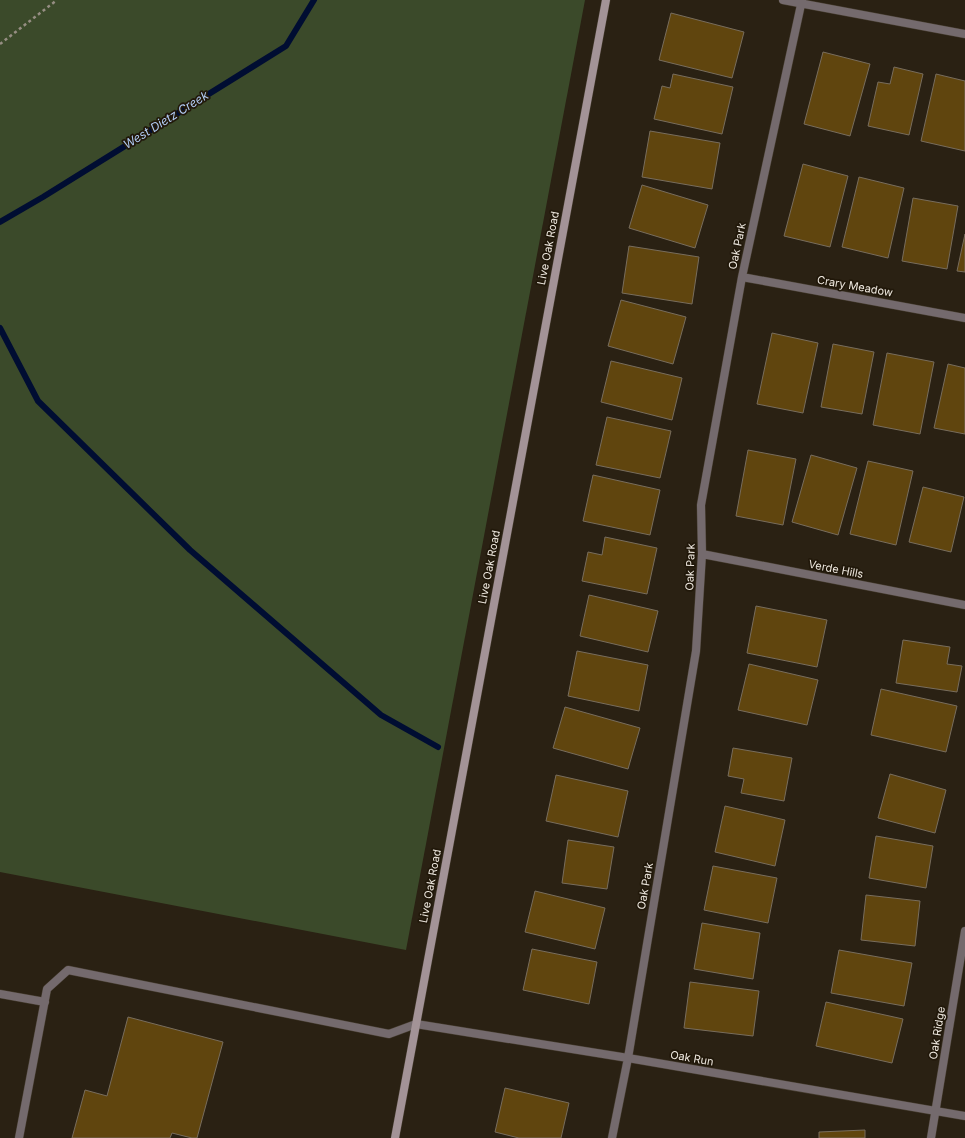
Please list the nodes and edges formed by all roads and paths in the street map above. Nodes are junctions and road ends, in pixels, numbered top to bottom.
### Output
1 (57, 0) edge
2 (606, 0) edge
3 (783, 0) edge
4 (802, 2) edge
5 (965, 34) edge
6 (0, 44) edge
7 (742, 277) junction
8 (965, 318) edge
9 (702, 554) junction
10 (965, 605) edge
11 (965, 931) edge
12 (0, 994) edge
13 (45, 1002) junction
14 (416, 1024) junction
15 (628, 1058) junction
16 (935, 1110) junction
17 (965, 1116) edge
18 (19, 1138) edge
19 (395, 1138) edge
20 (612, 1138) edge
21 (931, 1138) edge

1 - 6 path
2 - 14 street, Live Oak Road
3 - 4 street
4 - 5 street
4 - 7 street, Oak Park
7 - 8 street, Crary Meadow
7 - 9 street, Oak Park
9 - 10 street, Verde Hills
9 - 15 street, Oak Park
11 - 16 street, Oak Ridge
12 - 13 street
13 - 14 street
13 - 18 street
14 - 15 street, Oak Run
14 - 19 street, Live Oak Road
15 - 16 street, Oak Run
15 - 20 street, Oak Park
16 - 17 street, Oak Run
16 - 21 street, Oak Ridge

